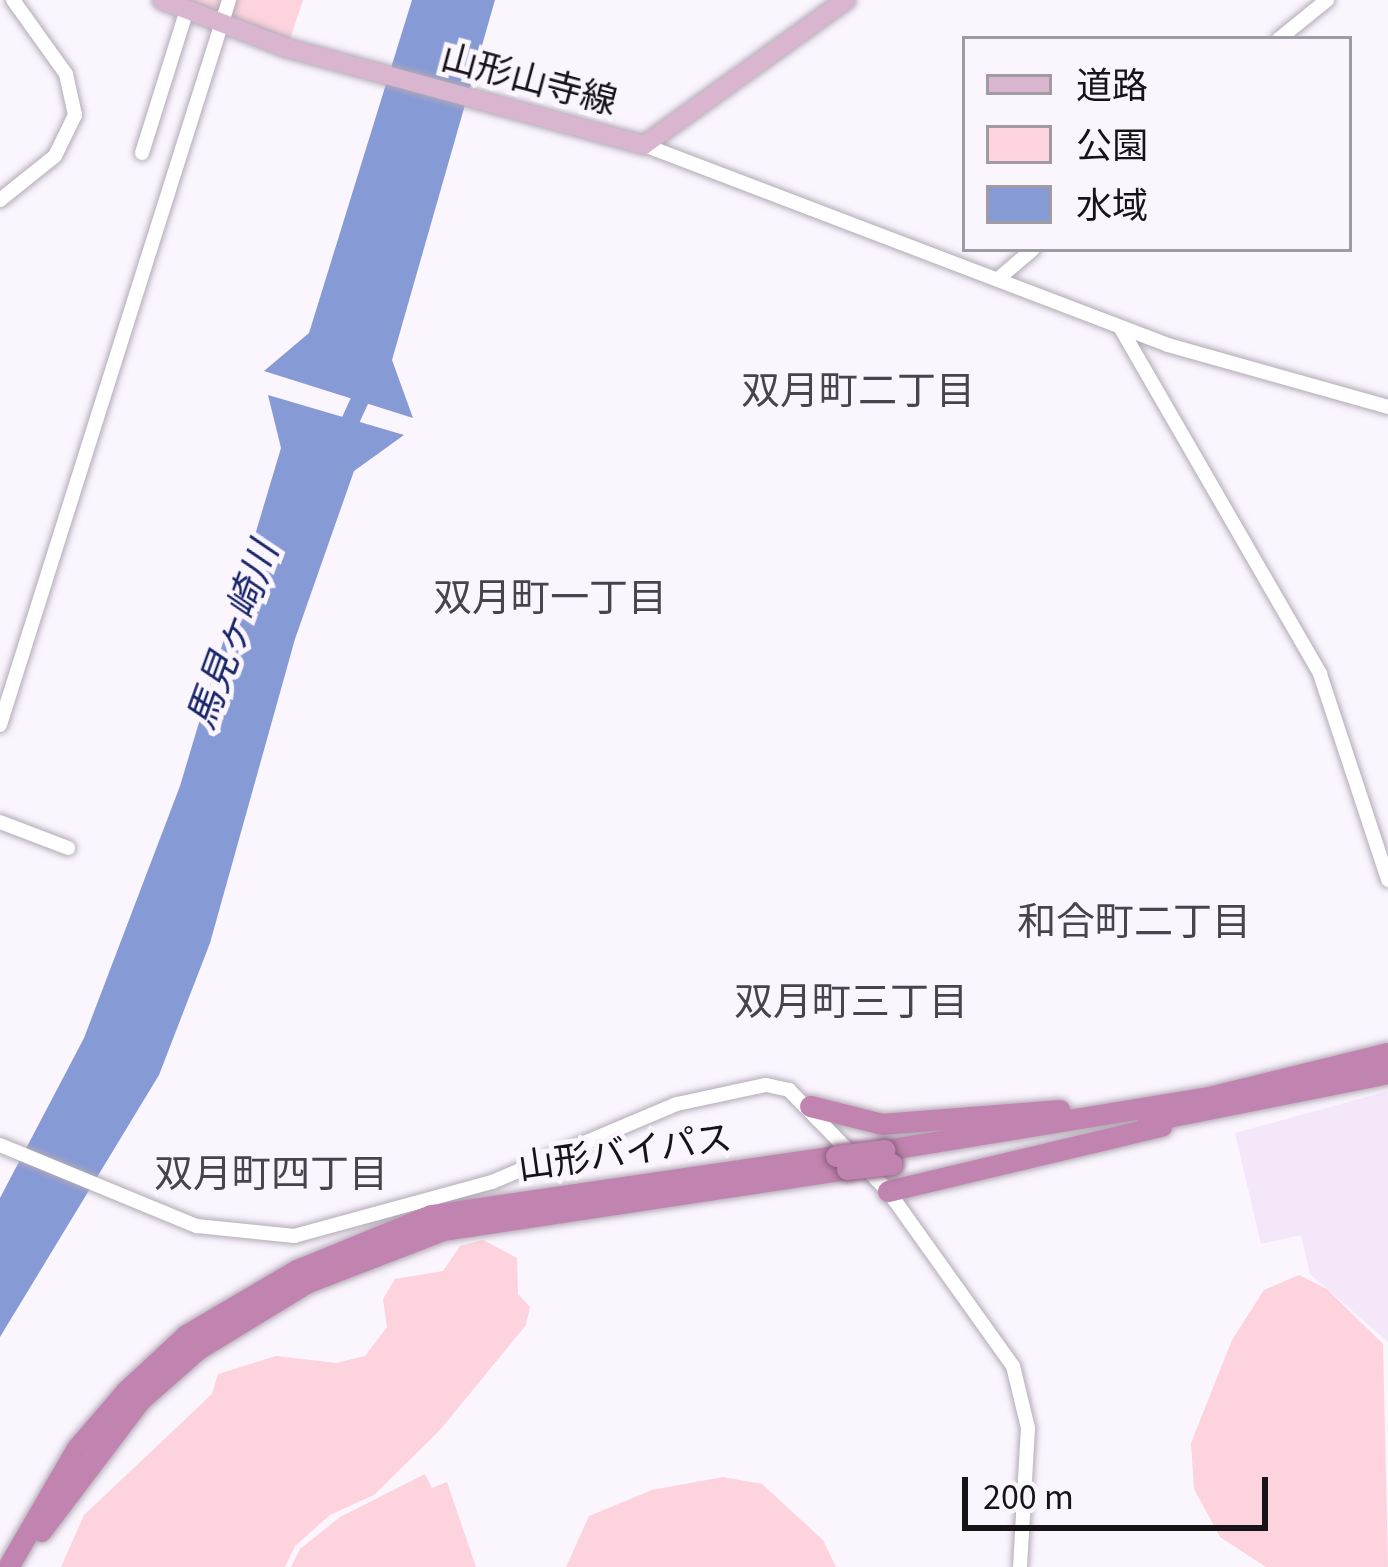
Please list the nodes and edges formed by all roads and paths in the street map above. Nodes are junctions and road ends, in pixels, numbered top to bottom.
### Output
1 (13, 0) edge
2 (162, 0) edge
3 (229, 0) edge
4 (846, 0) edge
5 (1327, 0) edge
6 (186, 13) junction
7 (220, 27) junction
8 (1283, 36) edge
9 (644, 145) junction
10 (142, 153) dead end
11 (0, 200) edge
12 (1030, 252) edge
13 (998, 279) junction
14 (1120, 327) junction
15 (1388, 407) edge
16 (0, 724) edge
17 (0, 822) edge
18 (68, 848) dead end
19 (1388, 880) edge
20 (1388, 1053) edge
21 (1388, 1072) edge
22 (1216, 1104) junction
23 (810, 1106) junction
24 (0, 1145) edge
25 (841, 1163) junction
26 (888, 1191) junction
27 (8, 1567) edge
28 (23, 1567) edge
29 (1020, 1567) edge

1 - 11 street
2 - 6 main road, 山形山寺線
3 - 7 street
4 - 9 main road, 山形山寺線
5 - 8 street
6 - 7 main road, 山形山寺線
6 - 10 street
7 - 9 main road, 山形山寺線
7 - 16 street
9 - 13 street
12 - 13 street
13 - 14 street
14 - 15 street
14 - 19 street
17 - 18 street
20 - 22 highway, 山形バイパス
21 - 22 highway, 山形バイパス
22 - 23 highway
22 - 25 highway, 山形バイパス, bridge
22 - 26 highway
23 - 24 street
23 - 26 street
25 - 27 highway, 山形バイパス
25 - 28 highway, 山形バイパス
26 - 29 street

